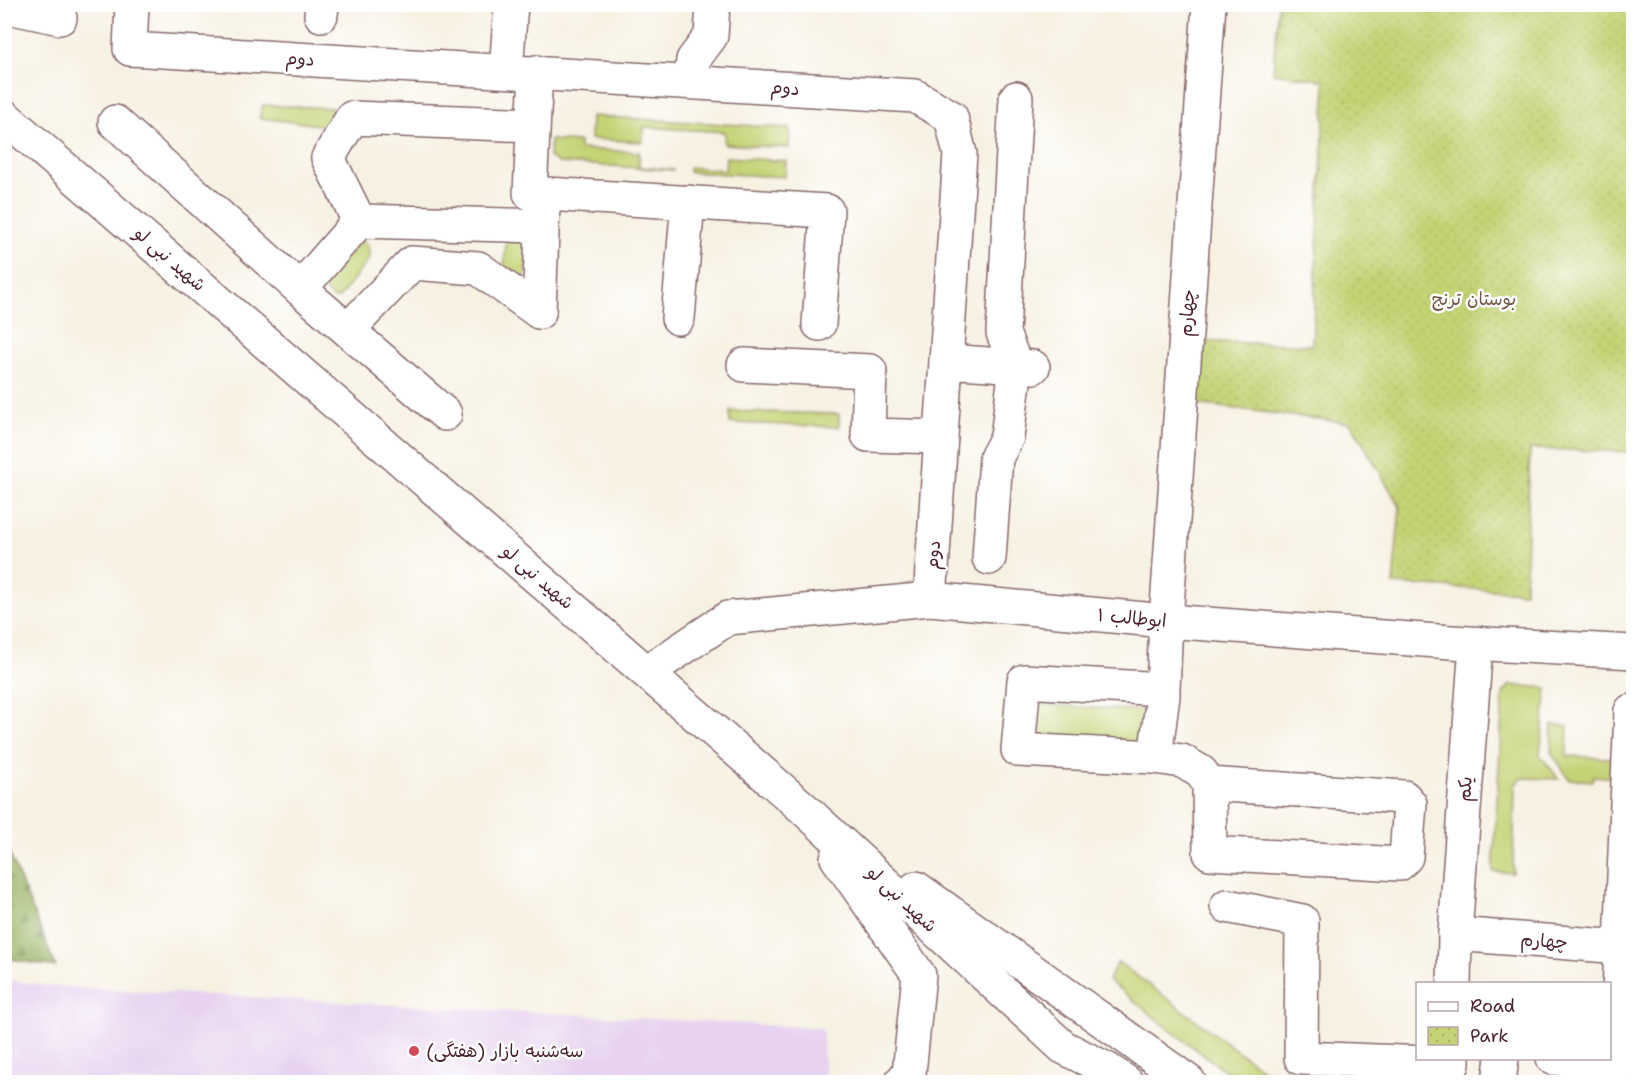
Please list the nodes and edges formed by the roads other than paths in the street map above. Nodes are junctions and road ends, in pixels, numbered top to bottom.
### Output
1 (132, 4) edge
2 (511, 4) edge
3 (713, 4) edge
4 (1209, 4) edge
5 (4, 6) edge
6 (60, 18) dead end
7 (521, 72) junction
8 (691, 82) junction
9 (1016, 98) dead end
10 (4, 116) edge
11 (115, 122) dead end
12 (534, 125) junction
13 (544, 193) junction
14 (688, 202) junction
15 (359, 221) junction
16 (542, 226) junction
17 (300, 289) junction
18 (678, 318) dead end
19 (819, 324) dead end
20 (348, 330) junction
21 (946, 361) junction
22 (744, 365) dead end
23 (1025, 366) junction
24 (445, 414) dead end
25 (941, 437) junction
26 (989, 558) dead end
27 (930, 599) junction
28 (1166, 621) junction
29 (1476, 644) junction
30 (1634, 652) edge
31 (647, 672) junction
32 (1163, 689) junction
33 (1631, 711) dead end
34 (1155, 757) junction
35 (1209, 784) junction
36 (802, 807) junction
37 (1227, 906) dead end
38 (1455, 934) junction
39 (1627, 947) edge
40 (1454, 982) edge
41 (1063, 1047) junction
42 (1453, 1060) edge
43 (1502, 1060) edge
44 (1566, 1060) edge
45 (901, 1083) edge
46 (1085, 1083) edge
47 (1126, 1083) edge
48 (1189, 1083) edge
49 (1499, 1083) edge

1 - 7 street, دوم
2 - 7 street
3 - 8 street
4 - 28 street, چهارم
5 - 6 street
7 - 8 street, دوم
7 - 12 street
8 - 21 street, دوم
9 - 23 street
10 - 31 street, شهید نبی لو
11 - 17 street
12 - 13 street
12 - 15 street
13 - 14 street
13 - 16 street
14 - 18 street
14 - 19 street
15 - 16 street
15 - 17 street
16 - 20 street
17 - 20 street
20 - 24 street
21 - 23 street
21 - 25 street, دوم
22 - 25 street
23 - 26 street
25 - 27 street, دوم
27 - 28 street, ابوطالب ۱
27 - 31 street, ابوطالب ۱
28 - 29 street, ابوطالب ۱
28 - 32 street, چهارم
29 - 30 street, ابوطالب ۱
29 - 38 street, یکم
31 - 36 street, شهید نبی لو
32 - 34 street, چهارم
32 - 34 street
33 - 39 street
34 - 35 street
35 - 35 street
36 - 41 street, شهید نبی لو
36 - 45 street
36 - 48 street
37 - 42 street
38 - 39 street, چهارم
38 - 40 street, یکم
39 - 44 street
41 - 46 street
41 - 47 street
43 - 49 street

